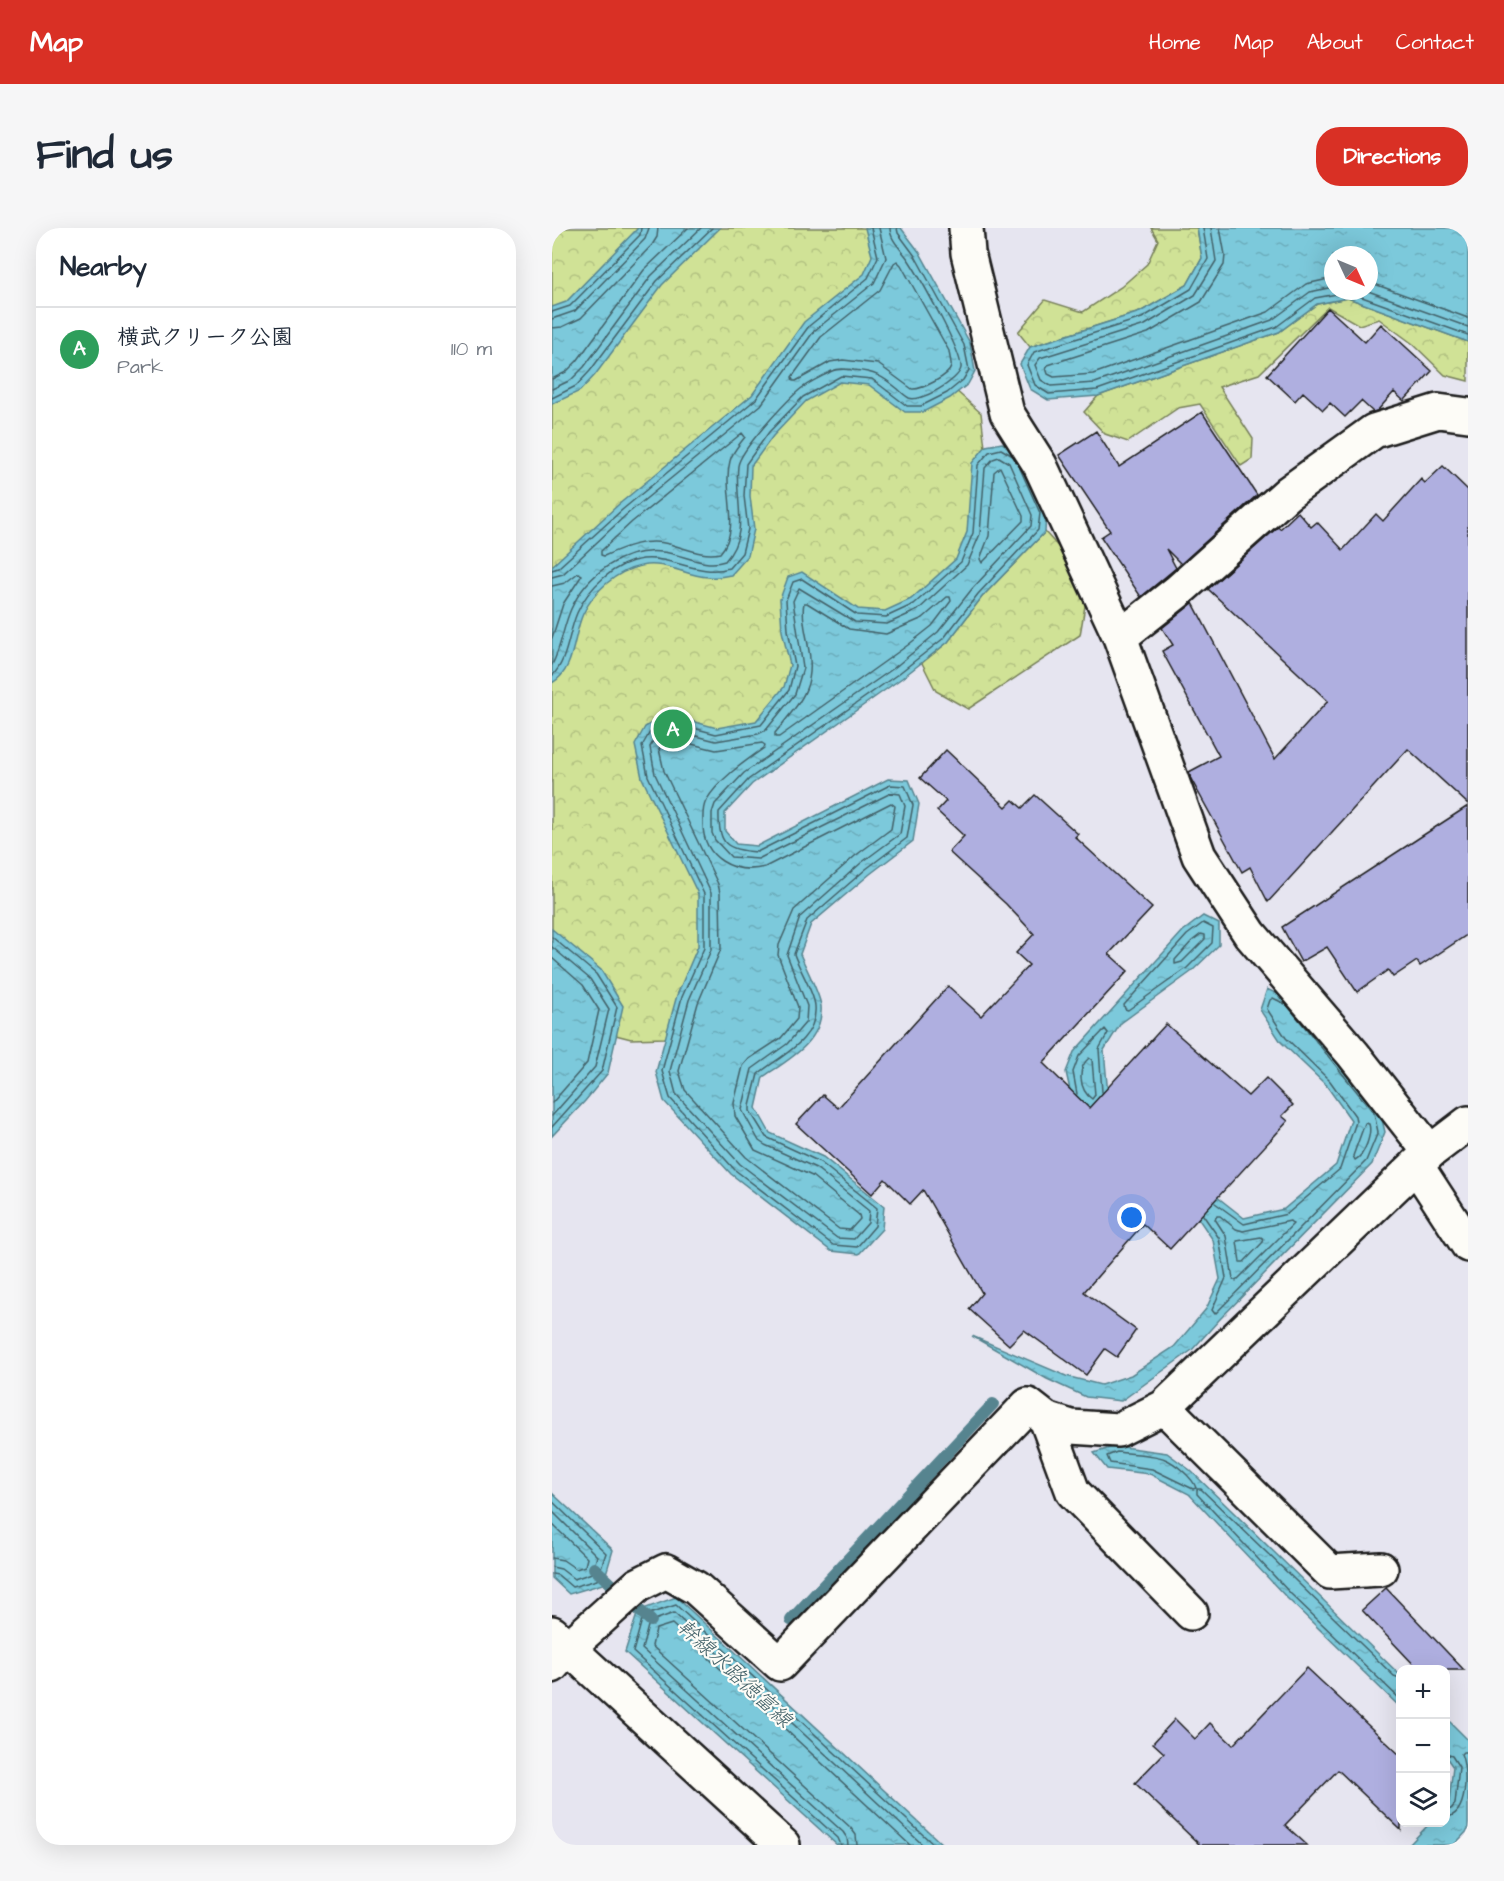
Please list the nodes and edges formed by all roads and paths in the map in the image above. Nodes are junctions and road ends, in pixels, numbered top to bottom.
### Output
1 (966, 228) edge
2 (1468, 415) edge
3 (1120, 637) junction
4 (1468, 1123) edge
5 (1423, 1158) junction
6 (1468, 1245) edge
7 (1164, 1407) junction
8 (1046, 1419) junction
9 (1381, 1569) dead end
10 (1191, 1614) dead end
11 (557, 1649) edge
12 (783, 1845) edge

1 - 3 street
2 - 3 street
3 - 5 street
4 - 5 street
5 - 6 street
5 - 7 street
7 - 8 street
7 - 9 street
8 - 10 street
8 - 11 street
11 - 12 street

